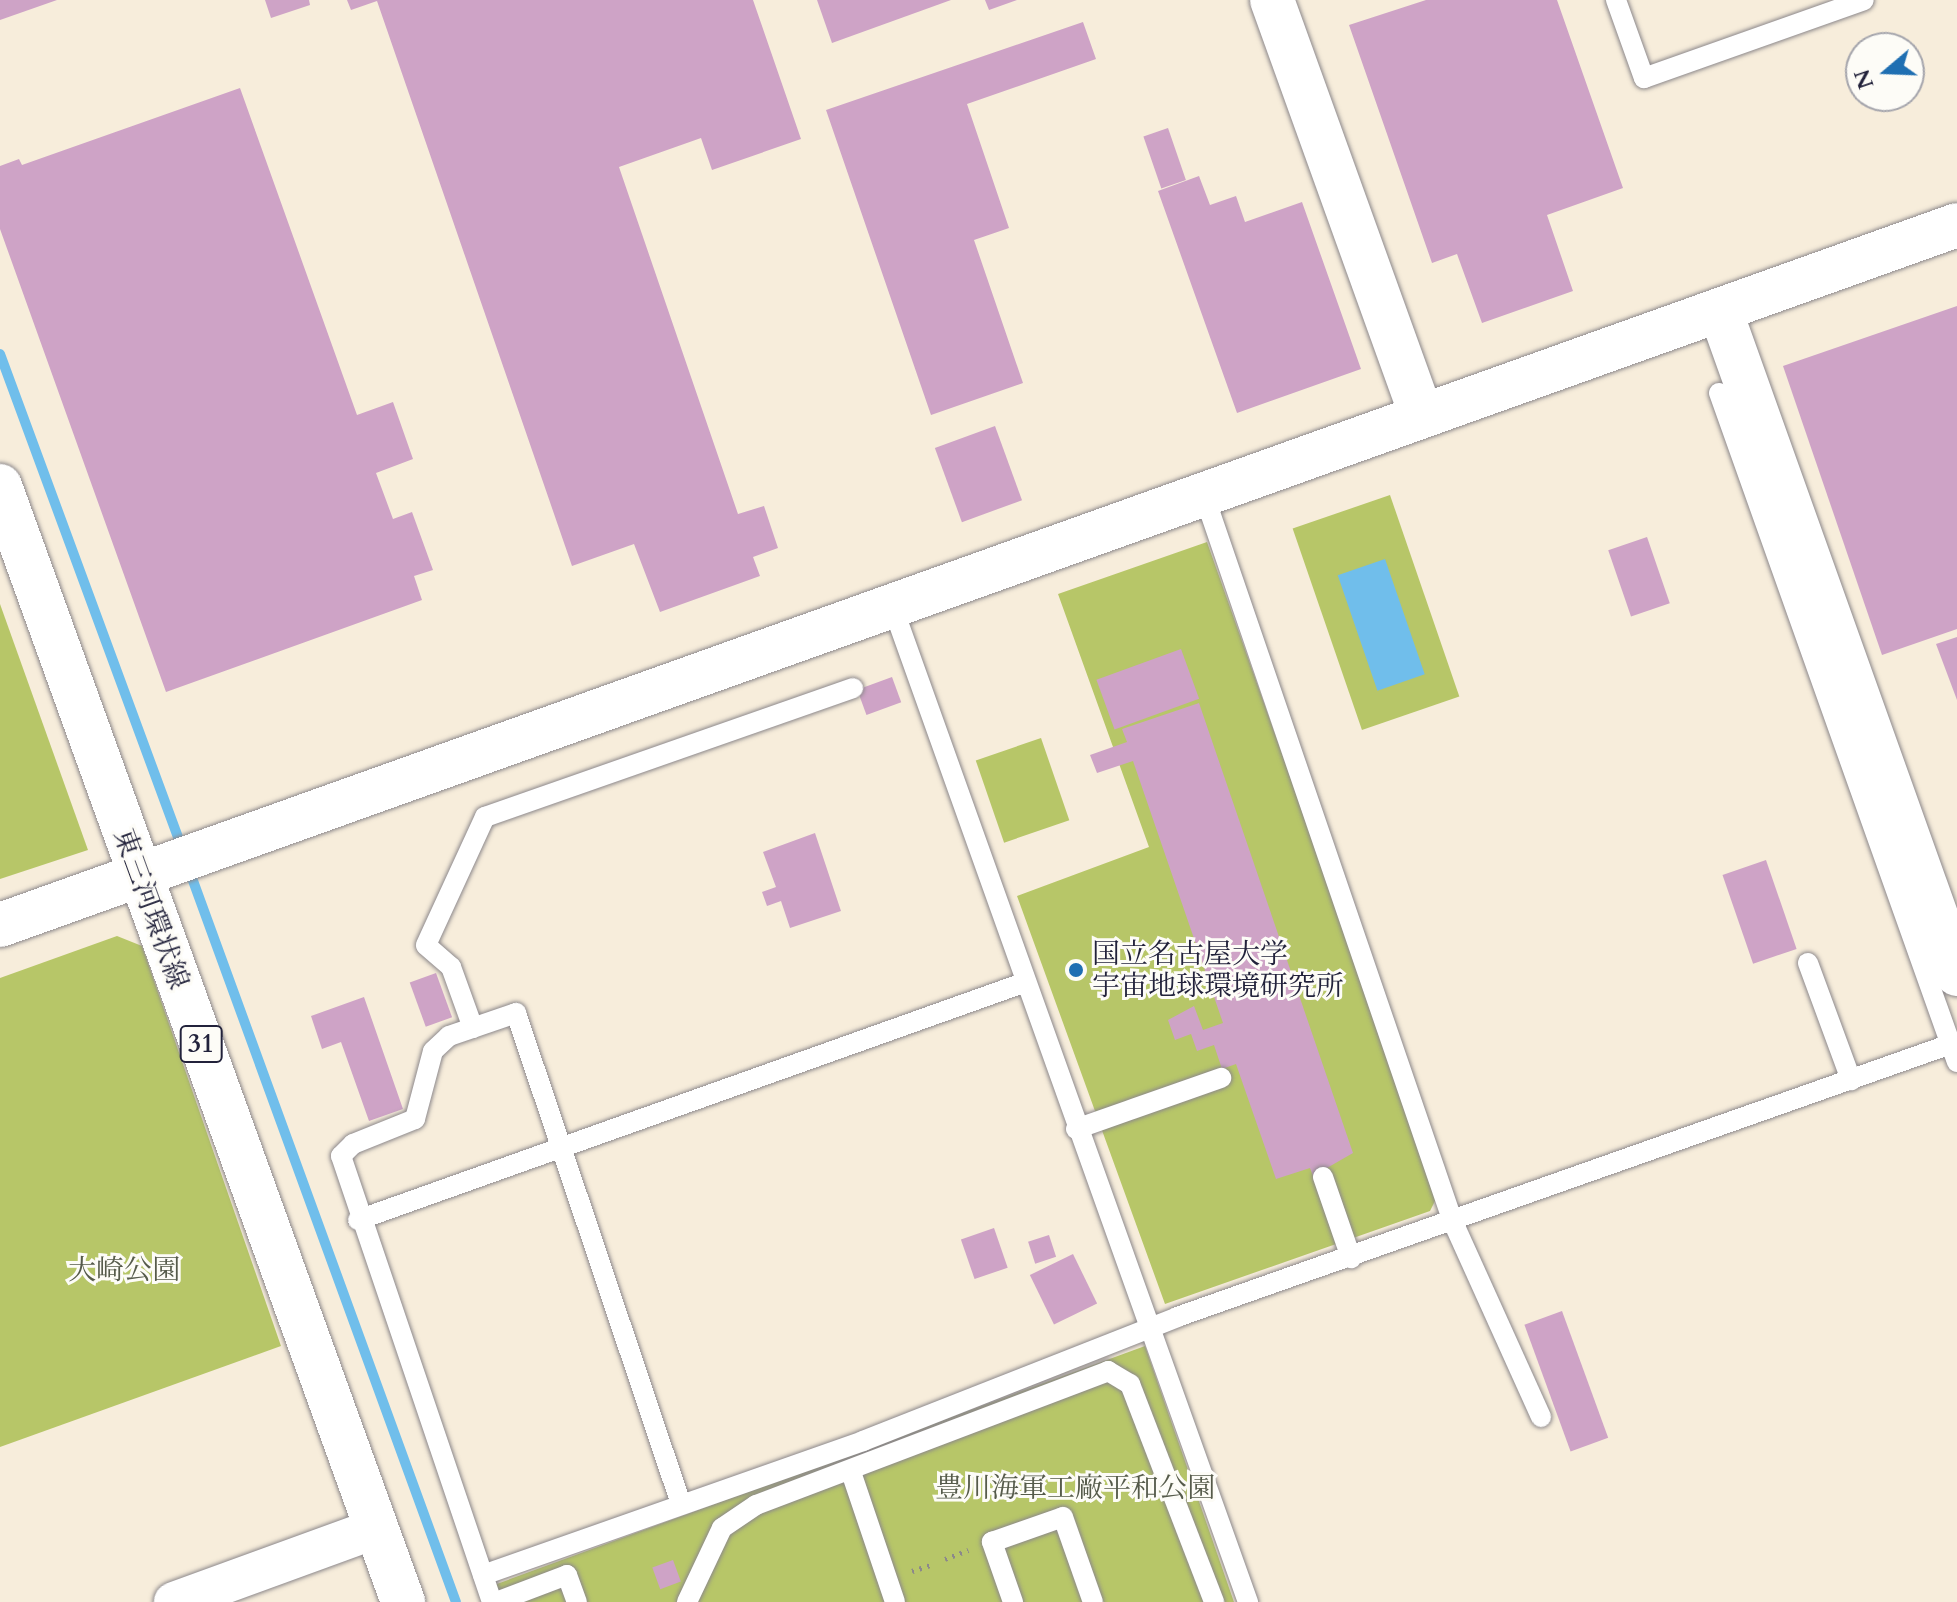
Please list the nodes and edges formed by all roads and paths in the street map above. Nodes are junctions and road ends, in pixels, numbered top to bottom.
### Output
1 (1272, 0) edge
2 (1616, 0) edge
3 (1864, 0) edge
4 (1957, 225) edge
5 (1720, 310) junction
6 (1719, 393) dead end
7 (1421, 414) junction
8 (0, 486) edge
9 (1203, 492) junction
10 (892, 605) junction
11 (853, 688) dead end
12 (139, 875) junction
13 (0, 925) edge
14 (1808, 963) dead end
15 (1957, 974) edge
16 (1026, 982) junction
17 (473, 1028) junction
18 (1954, 1053) edge
19 (1221, 1078) dead end
20 (1851, 1080) junction
21 (1076, 1129) junction
22 (563, 1147) junction
23 (1323, 1177) dead end
24 (358, 1220) junction
25 (1453, 1222) junction
26 (1351, 1258) junction
27 (1152, 1328) junction
28 (1541, 1417) dead end
29 (851, 1472) junction
30 (681, 1504) junction
31 (377, 1528) junction
32 (483, 1575) junction
33 (174, 1602) edge
34 (403, 1602) edge
35 (494, 1602) edge
36 (577, 1602) edge
37 (687, 1602) edge
38 (895, 1602) edge
39 (1013, 1602) edge
40 (1093, 1602) edge
41 (1214, 1602) edge
42 (1248, 1602) edge

1 - 7 street
2 - 3 lane
4 - 5 street
5 - 7 street
5 - 15 street
6 - 18 lane
7 - 9 street
8 - 12 street, 東三河環状線 / 31
9 - 10 street
9 - 25 lane
10 - 12 street
10 - 16 lane
11 - 17 lane
12 - 13 street
12 - 31 street, 東三河環状線 / 31
14 - 20 lane
16 - 21 lane
16 - 22 lane
17 - 22 lane
17 - 24 lane
18 - 20 lane
19 - 21 lane
20 - 25 lane
21 - 27 lane
22 - 24 lane
22 - 30 lane
23 - 26 lane
24 - 32 lane
25 - 26 lane
25 - 28 lane
26 - 27 lane
27 - 30 lane
27 - 42 lane
29 - 37 lane
29 - 38 lane
29 - 41 lane
30 - 32 lane
31 - 33 street
31 - 34 street, 東三河環状線 / 31
32 - 35 lane
35 - 36 lane
39 - 40 lane

